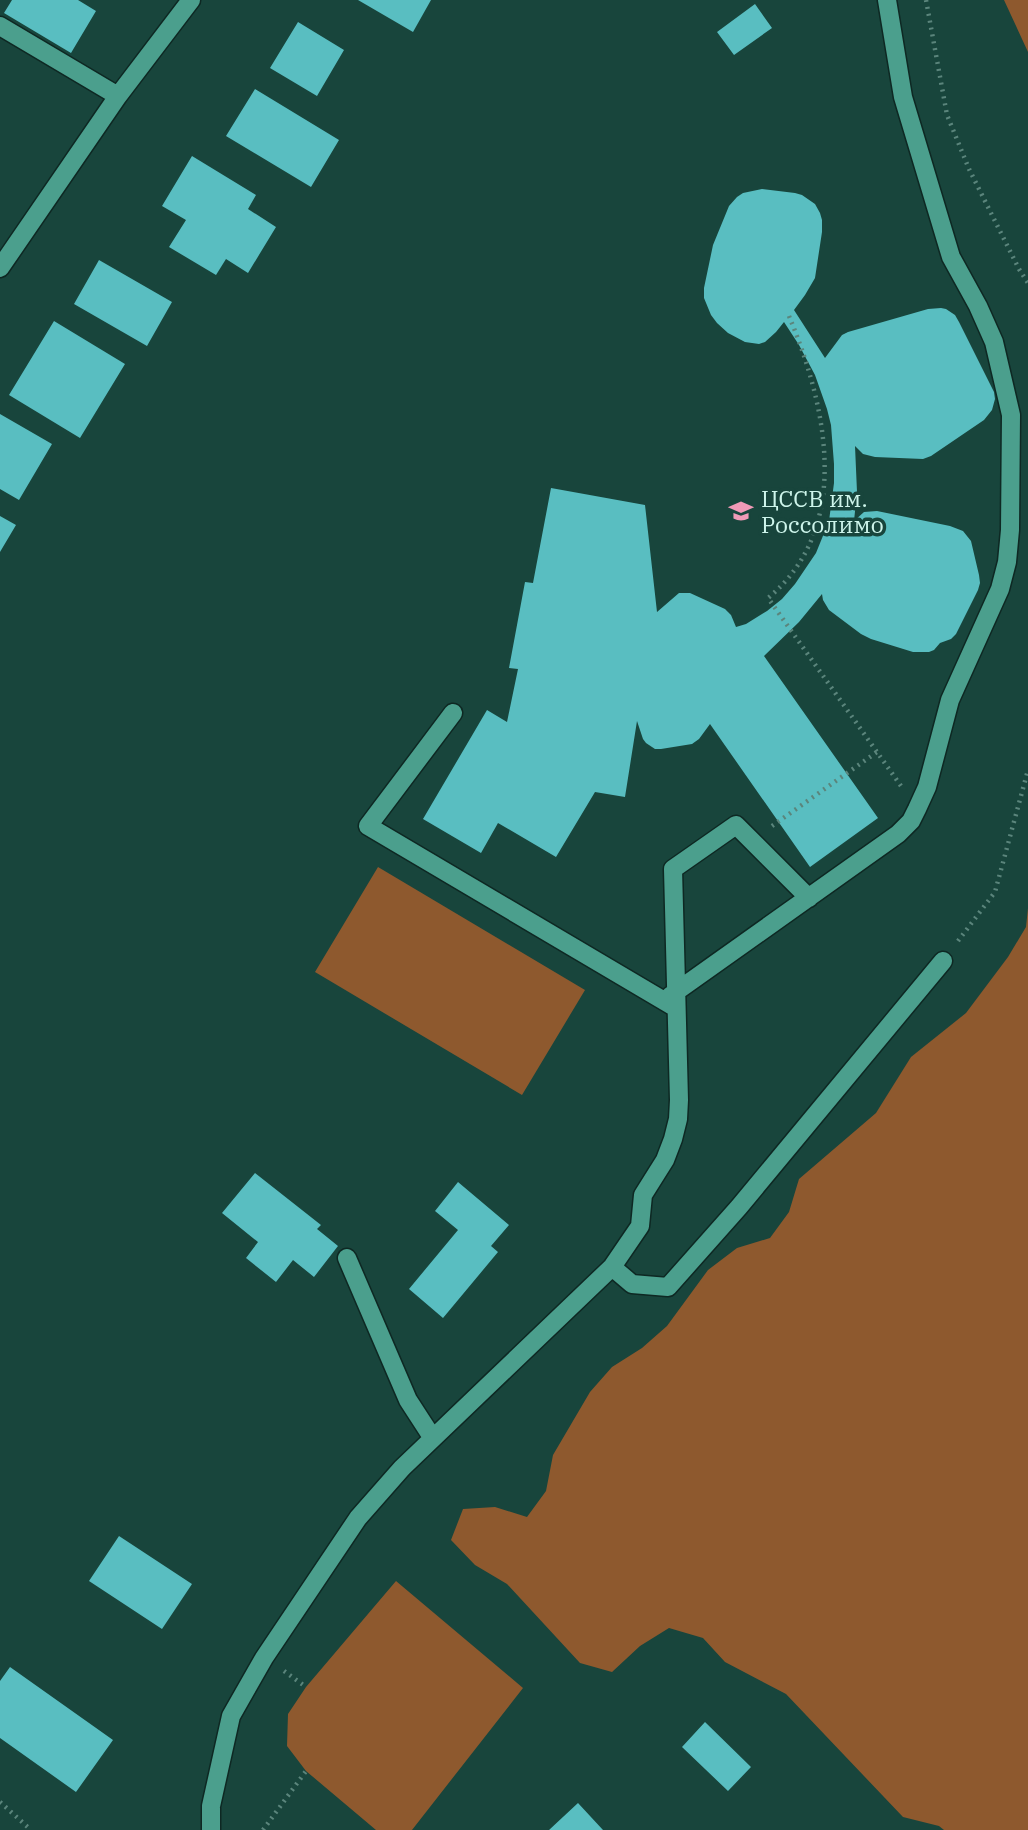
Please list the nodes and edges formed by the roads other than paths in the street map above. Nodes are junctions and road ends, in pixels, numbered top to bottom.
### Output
1 (191, 0) edge
2 (887, 0) edge
3 (0, 26) edge
4 (118, 96) junction
5 (0, 268) edge
6 (453, 713) dead end
7 (809, 898) junction
8 (943, 961) road end
9 (672, 1000) junction
10 (347, 1258) dead end
11 (612, 1267) junction
12 (432, 1437) junction
13 (211, 1830) edge

1 - 4 street
2 - 7 street
3 - 4 street
4 - 5 street
6 - 9 street
7 - 9 street
7 - 9 street
8 - 11 street
9 - 11 street
10 - 12 street
11 - 12 street
12 - 13 street

